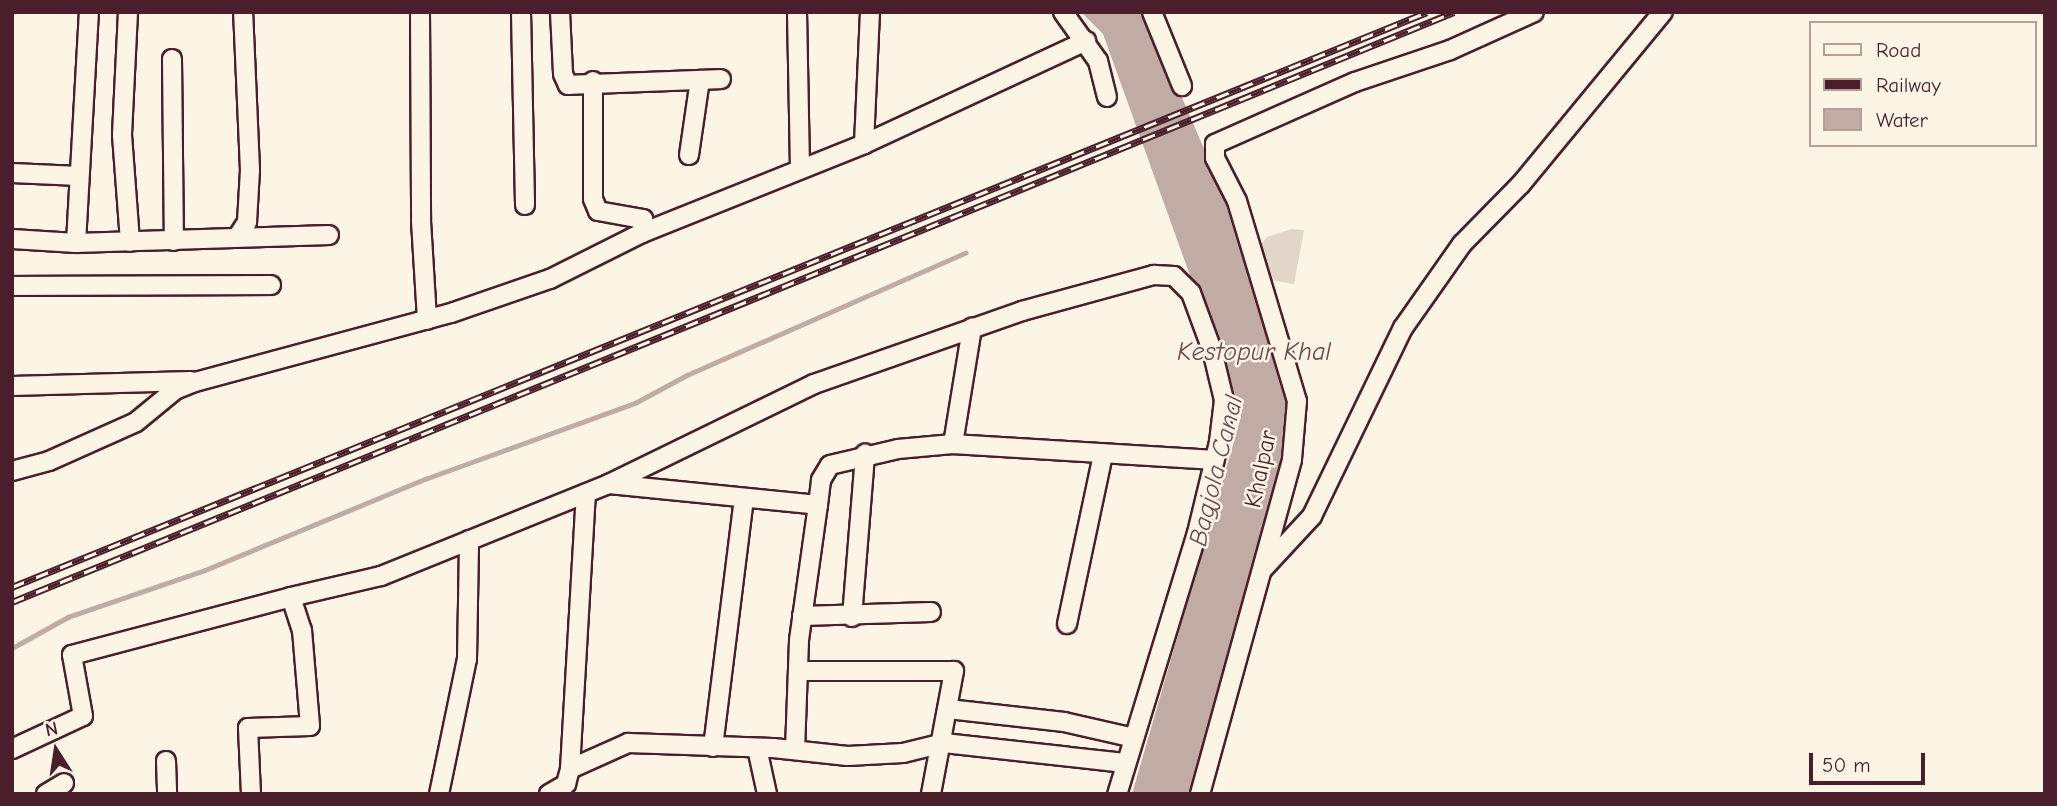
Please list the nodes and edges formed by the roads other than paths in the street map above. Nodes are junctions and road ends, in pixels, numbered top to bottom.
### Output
1 (89, 12) edge
2 (128, 12) edge
3 (243, 12) edge
4 (421, 12) edge
5 (520, 12) edge
6 (559, 12) edge
7 (797, 12) edge
8 (870, 12) edge
9 (1063, 12) edge
10 (1152, 12) edge
11 (1534, 12) edge
12 (1663, 12) edge
13 (1086, 41) junction
14 (172, 59) dead end
15 (721, 79) dead end
16 (700, 80) junction
17 (593, 81) junction
18 (1182, 86) dead end
19 (1107, 97) dead end
20 (864, 144) junction
21 (689, 155) dead end
22 (800, 169) junction
23 (12, 173) edge
24 (79, 176) junction
25 (526, 205) dead end
26 (642, 233) junction
27 (329, 235) dead end
28 (238, 236) junction
29 (12, 239) edge
30 (130, 242) junction
31 (174, 242) junction
32 (76, 243) junction
33 (271, 285) dead end
34 (12, 286) edge
35 (427, 320) junction
36 (972, 328) junction
37 (195, 382) junction
38 (12, 386) edge
39 (953, 444) junction
40 (865, 454) junction
41 (1103, 454) junction
42 (1215, 460) junction
43 (12, 471) edge
44 (608, 484) junction
45 (586, 493) junction
46 (744, 499) junction
47 (818, 505) junction
48 (470, 540) junction
49 (1258, 574) junction
50 (292, 597) junction
51 (931, 612) dead end
52 (802, 616) junction
53 (852, 617) junction
54 (1067, 624) dead end
55 (798, 671) junction
56 (948, 709) junction
57 (1134, 738) junction
58 (944, 743) junction
59 (713, 747) junction
60 (757, 748) junction
61 (12, 749) edge
62 (794, 750) junction
63 (166, 761) dead end
64 (1125, 764) junction
65 (570, 769) junction
66 (167, 794) edge
67 (251, 794) edge
68 (439, 794) edge
69 (549, 794) edge
70 (767, 794) edge
71 (931, 794) edge
72 (1117, 794) edge
73 (1200, 794) edge

1 - 24 street
2 - 30 street
3 - 28 street
4 - 35 street
5 - 25 street
6 - 17 street
7 - 22 street
8 - 20 street
9 - 13 street
10 - 18 street
11 - 49 street, Khalpar
12 - 49 street
13 - 19 street
13 - 20 street
14 - 31 street
15 - 16 street
16 - 17 street
16 - 21 street
17 - 26 street
20 - 22 street
22 - 26 street
23 - 24 street
24 - 32 street
26 - 35 street
27 - 28 street
28 - 31 street
29 - 32 street
30 - 31 street
30 - 32 street
33 - 34 street
35 - 37 street
36 - 39 street
36 - 42 street
36 - 44 street
37 - 38 street
37 - 43 street
39 - 40 street
39 - 41 street
40 - 47 street
40 - 53 street
41 - 42 street
41 - 54 street
42 - 57 street
44 - 45 street
44 - 46 street
45 - 48 street
45 - 65 street
46 - 47 street
46 - 59 street
47 - 52 street
48 - 50 street
48 - 68 street
49 - 73 street, Khalpar
50 - 61 street
50 - 67 street
51 - 53 street
52 - 53 street
52 - 55 street
55 - 56 street
55 - 62 street
56 - 57 street
56 - 58 street
57 - 64 street
58 - 62 street
58 - 64 street
58 - 71 street
59 - 60 street
59 - 65 street
60 - 62 street
60 - 70 street
63 - 66 street
64 - 72 street
65 - 69 street

